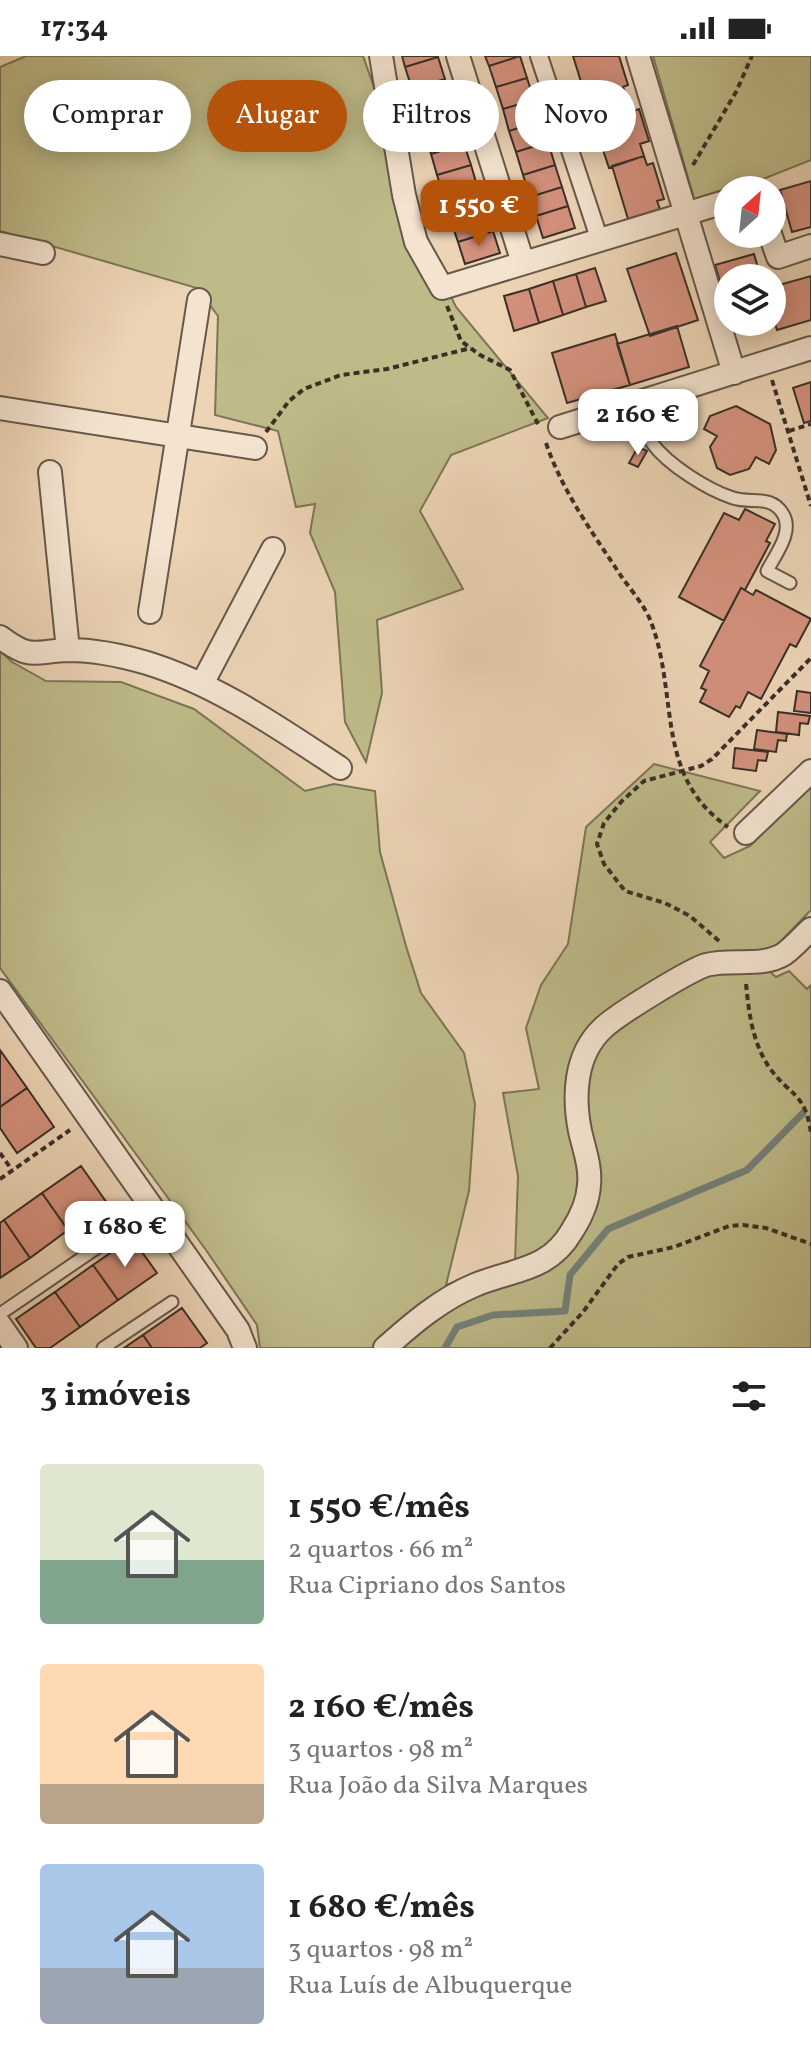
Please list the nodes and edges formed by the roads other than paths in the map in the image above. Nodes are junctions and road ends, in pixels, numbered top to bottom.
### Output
1 (381, 56) edge
2 (458, 56) edge
3 (539, 56) edge
4 (638, 56) edge
5 (714, 206) edge
6 (685, 215) junction
7 (600, 241) junction
8 (0, 244) edge
9 (811, 246) edge
10 (775, 248) edge
11 (43, 253) dead end
12 (523, 263) junction
13 (199, 300) dead end
14 (811, 348) edge
15 (734, 373) junction
16 (635, 404) junction
17 (0, 408) edge
18 (560, 427) dead end
19 (178, 436) junction
20 (255, 448) road end
21 (50, 472) dead end
22 (273, 549) dead end
23 (790, 583) dead end
24 (150, 612) dead end
25 (0, 637) edge
26 (68, 650) junction
27 (202, 684) junction
28 (340, 768) dead end
29 (811, 771) edge
30 (746, 833) road end
31 (811, 929) edge
32 (0, 991) edge
33 (123, 1230) dead end
34 (172, 1302) dead end
35 (0, 1314) edge
36 (0, 1325) edge
37 (16, 1348) edge
38 (103, 1348) edge
39 (245, 1348) edge
40 (385, 1348) edge

1 - 12 street
2 - 12 street
3 - 7 street
4 - 6 street
5 - 6 street
6 - 7 street
6 - 15 street
7 - 12 street
8 - 11 street
9 - 10 street
13 - 19 street
14 - 15 street
15 - 16 street
16 - 18 street
16 - 23 lane
17 - 19 street
19 - 20 street
19 - 24 street
21 - 26 street
22 - 27 street
25 - 26 street
26 - 27 street
27 - 28 street
29 - 30 street
31 - 40 street
32 - 39 street
33 - 35 lane
34 - 38 lane
36 - 37 street

